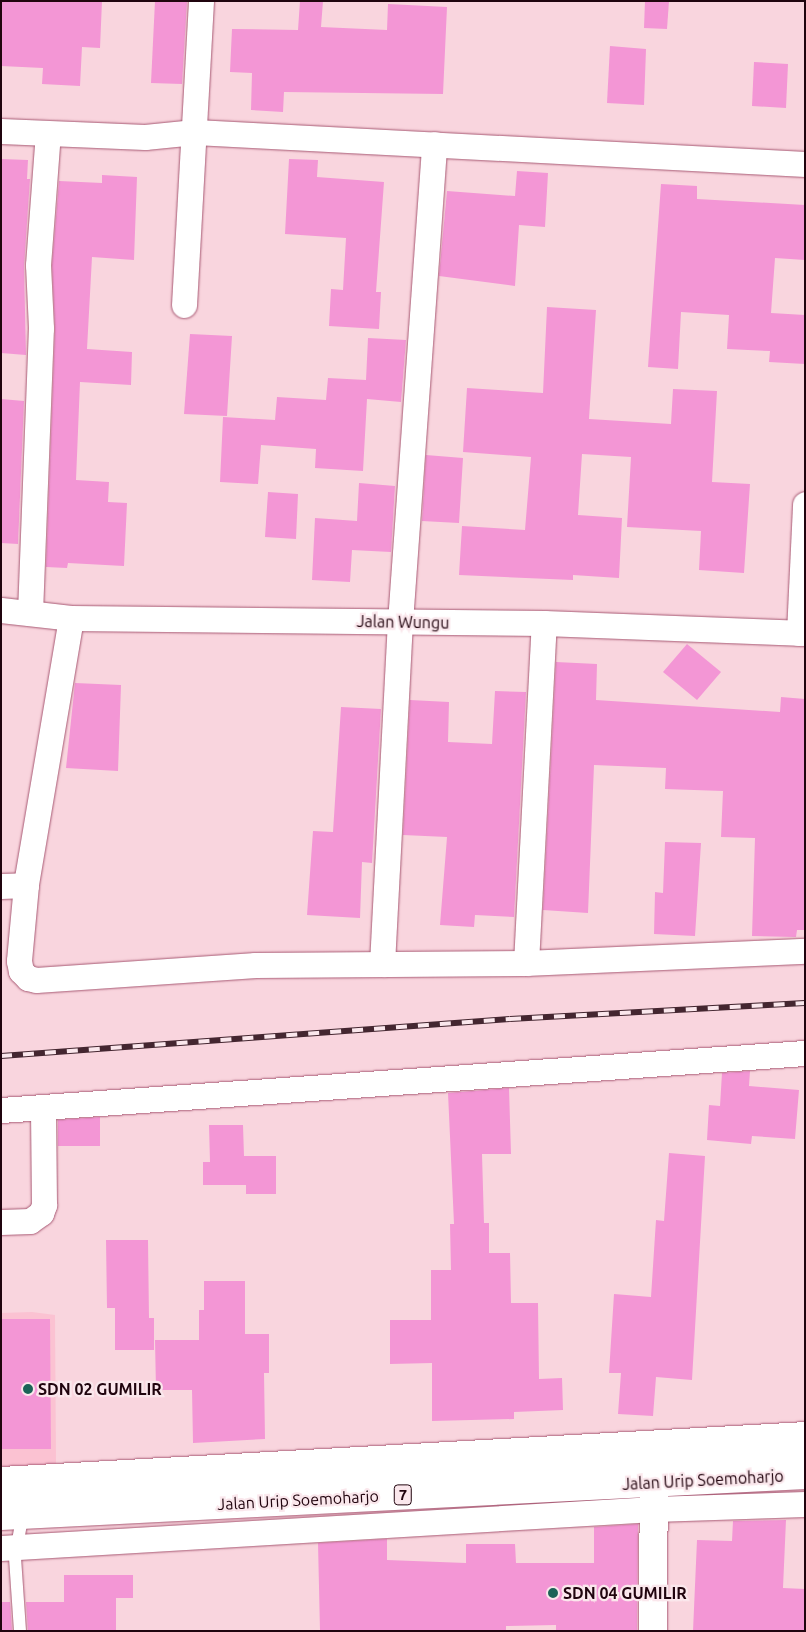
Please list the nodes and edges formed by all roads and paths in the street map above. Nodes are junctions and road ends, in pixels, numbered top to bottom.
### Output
1 (201, 1) edge
2 (1, 131) edge
3 (196, 132) junction
4 (48, 133) junction
5 (434, 144) junction
6 (805, 164) edge
7 (184, 304) dead end
8 (805, 504) edge
9 (1, 610) edge
10 (30, 613) junction
11 (71, 618) junction
12 (400, 622) junction
13 (544, 623) junction
14 (802, 633) edge
15 (26, 884) junction
16 (1, 886) edge
17 (805, 951) edge
18 (382, 964) junction
19 (526, 964) junction
20 (805, 1053) edge
21 (43, 1107) junction
22 (1, 1110) edge
23 (1, 1222) edge
24 (805, 1434) edge
25 (805, 1452) edge
26 (805, 1474) edge
27 (1, 1479) edge
28 (654, 1484) junction
29 (1, 1492) edge
30 (805, 1504) edge
31 (12, 1515) edge
32 (8, 1547) edge
33 (20, 1631) edge
34 (653, 1631) edge

1 - 3 street
2 - 4 street
3 - 4 street
3 - 5 street
3 - 7 street
4 - 10 street
5 - 6 street
5 - 12 street
8 - 14 street
9 - 10 street, Jalan Wungu
10 - 11 street, Jalan Wungu
11 - 12 street, Jalan Wungu
11 - 15 street
12 - 13 street, Jalan Wungu
12 - 18 street
13 - 14 street, Jalan Wungu
13 - 19 street
15 - 16 street
15 - 18 street
17 - 19 street
18 - 19 street
20 - 21 street
21 - 22 street
21 - 23 street
24 - 27 street
25 - 28 main road, Jalan Urip Soemoharjo / 7
26 - 28 main road, Jalan Urip Soemoharjo / 7
28 - 29 main road, Jalan Urip Soemoharjo / 7
28 - 30 street
28 - 31 main road, Jalan Urip Soemoharjo / 7
28 - 32 street
28 - 34 main road
31 - 32 lane
32 - 33 lane

